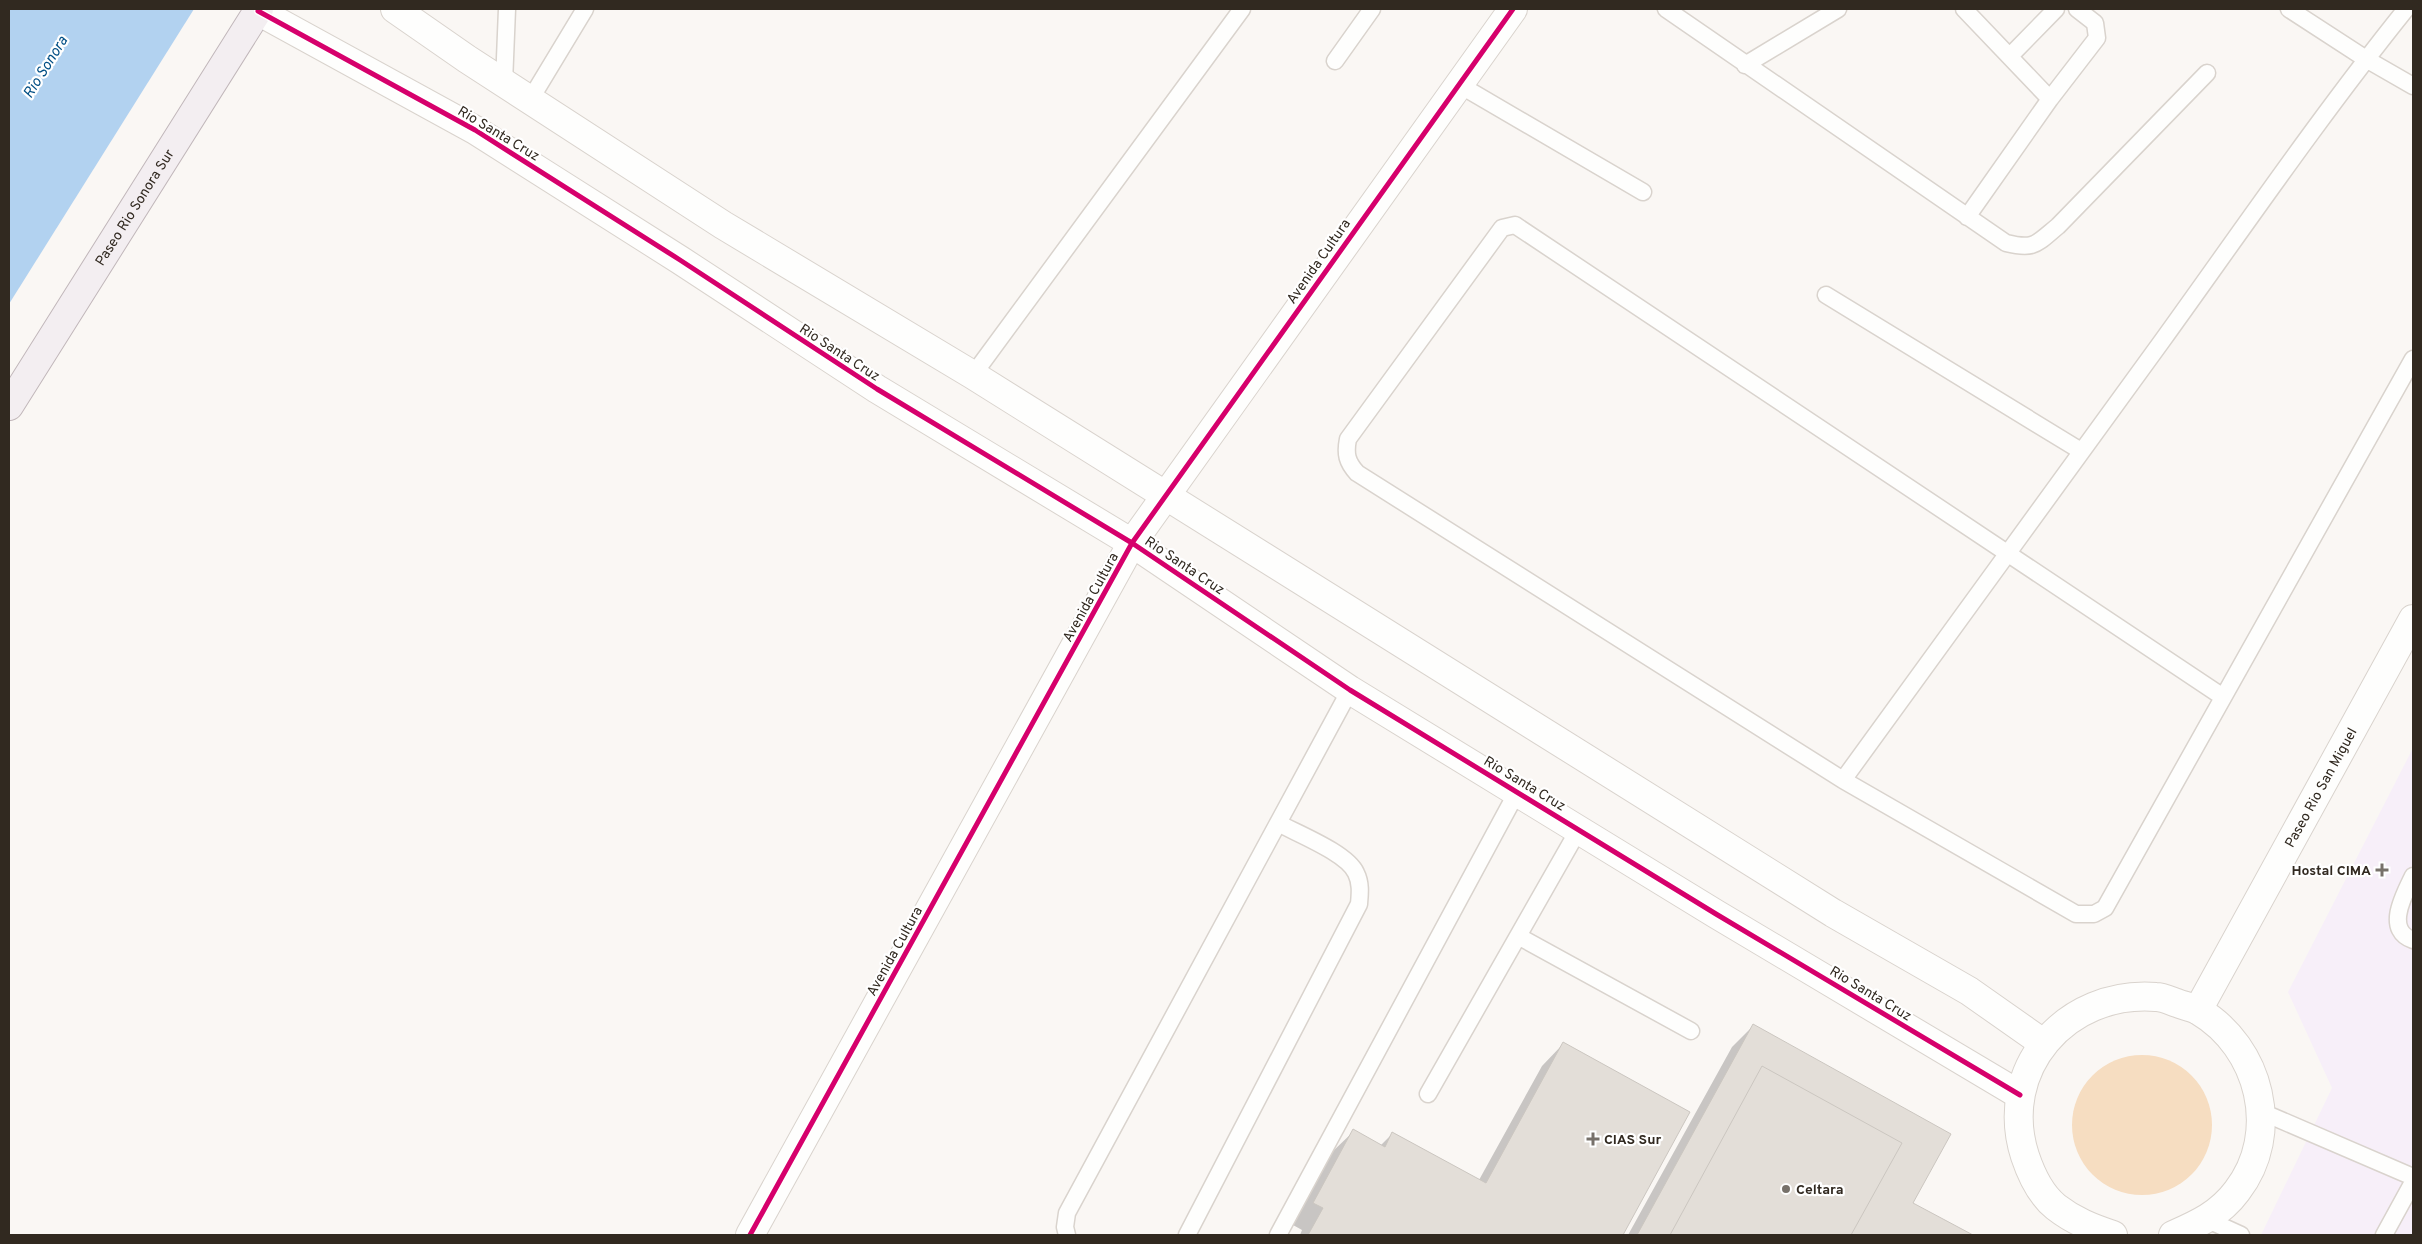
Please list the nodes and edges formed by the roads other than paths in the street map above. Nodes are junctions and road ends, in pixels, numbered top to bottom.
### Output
1 (395, 9) edge
2 (507, 9) edge
3 (586, 9) edge
4 (1242, 9) edge
5 (1372, 9) edge
6 (1513, 9) edge
7 (1666, 9) edge
8 (1838, 9) edge
9 (1964, 9) edge
10 (2056, 9) edge
11 (2077, 9) edge
12 (2289, 9) edge
13 (2406, 9) edge
14 (258, 10) edge
15 (2010, 56) junction
16 (2366, 58) junction
17 (1335, 61) dead end
18 (1745, 64) junction
19 (2207, 73) dead end
20 (504, 82) junction
21 (1458, 84) junction
22 (2413, 86) edge
23 (2050, 99) junction
24 (530, 100) junction
25 (1643, 192) dead end
26 (1967, 217) junction
27 (1826, 295) dead end
28 (2413, 359) edge
29 (973, 375) junction
30 (9, 406) edge
31 (2082, 451) junction
32 (1164, 497) junction
33 (1132, 543) junction
34 (2008, 552) junction
35 (2413, 619) edge
36 (1350, 690) junction
37 (2222, 697) junction
38 (1843, 780) junction
39 (1517, 792) junction
40 (1278, 824) junction
41 (1578, 829) junction
42 (2413, 876) edge
43 (1518, 936) junction
44 (2413, 940) edge
45 (2198, 1010) junction
46 (1691, 1031) dead end
47 (2044, 1043) junction
48 (1428, 1094) dead end
49 (2020, 1095) junction
50 (2262, 1112) junction
51 (2413, 1177) edge
52 (2413, 1182) edge
53 (2208, 1220) junction
54 (2079, 1230) edge
55 (750, 1235) edge
56 (1066, 1235) edge
57 (1187, 1235) edge
58 (1278, 1235) edge
59 (2113, 1235) edge
60 (2173, 1235) edge
61 (2241, 1235) edge
62 (2384, 1235) edge

1 - 20 street
2 - 20 lane
3 - 24 lane
4 - 29 lane
5 - 17 lane
6 - 21 street, Avenida Cultura
7 - 18 lane
8 - 18 lane
9 - 15 lane
10 - 15 lane
11 - 23 lane
12 - 16 lane
13 - 16 lane
14 - 30 main road, Paseo Rio Sonora Sur
14 - 33 street, Rio Santa Cruz
15 - 23 lane
16 - 22 lane
16 - 31 lane
18 - 26 lane
19 - 26 lane
20 - 24 street
21 - 25 lane
21 - 32 street, Avenida Cultura
23 - 26 lane
24 - 29 street
27 - 31 lane
28 - 37 lane
29 - 32 street
31 - 34 lane
32 - 33 street, Avenida Cultura
32 - 47 street
33 - 36 street, Rio Santa Cruz
33 - 55 street, Avenida Cultura
34 - 37 lane
34 - 38 lane
34 - 38 lane
35 - 45 street, Paseo Rio San Miguel
36 - 39 street, Rio Santa Cruz
36 - 40 lane
37 - 38 lane
39 - 41 street, Rio Santa Cruz
39 - 58 lane
40 - 56 lane
40 - 57 lane
41 - 43 lane
41 - 49 street, Rio Santa Cruz
42 - 44 lane
43 - 46 lane
43 - 48 lane
45 - 47 street
45 - 50 street
47 - 49 street
49 - 54 street
50 - 51 lane
50 - 53 street
52 - 62 lane
53 - 60 street
53 - 61 lane
54 - 59 street

